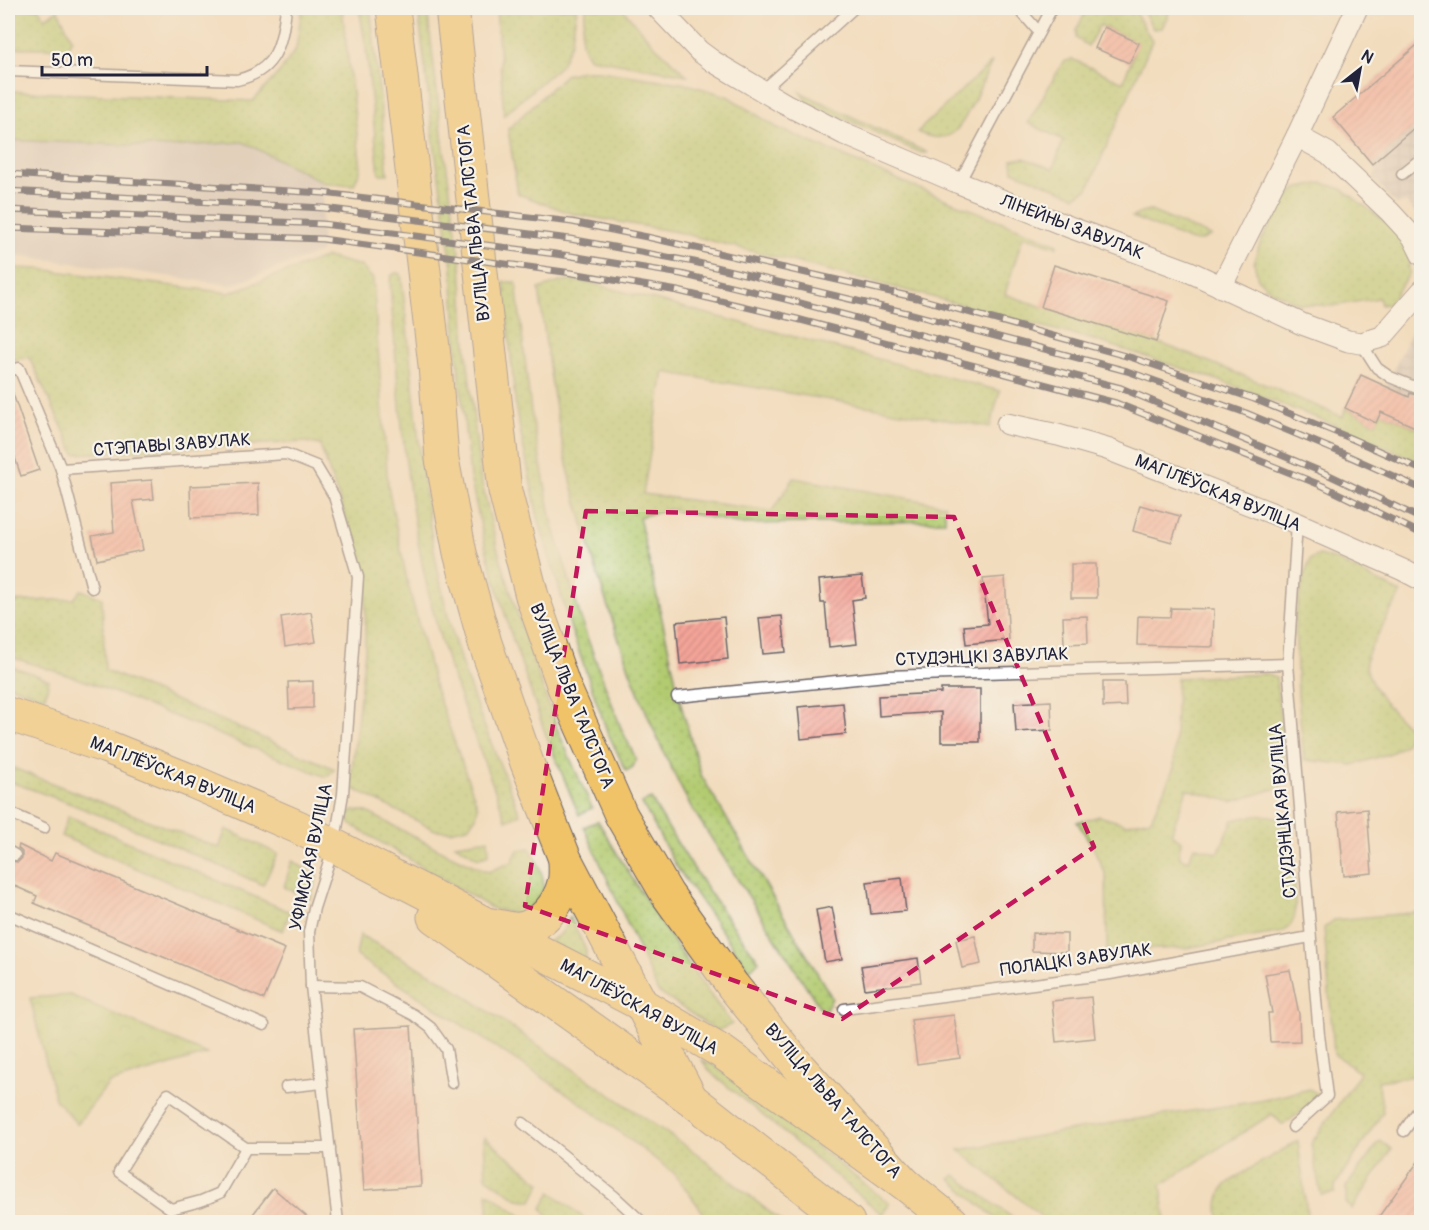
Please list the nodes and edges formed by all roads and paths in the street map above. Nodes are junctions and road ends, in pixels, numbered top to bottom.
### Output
1 (286, 8) edge
2 (393, 8) edge
3 (452, 8) edge
4 (658, 8) edge
5 (670, 8) edge
6 (854, 8) edge
7 (1018, 8) edge
8 (1052, 8) edge
9 (1357, 8) edge
10 (1039, 32) junction
11 (714, 62) junction
12 (8, 70) edge
13 (762, 91) junction
14 (1298, 135) junction
15 (1422, 158) edge
16 (1402, 174) dead end
17 (959, 183) junction
18 (1422, 255) edge
19 (1221, 287) junction
20 (1422, 291) edge
21 (1361, 343) junction
22 (8, 371) edge
23 (1422, 390) edge
24 (1006, 424) dead end
25 (286, 454) joint
26 (61, 469) junction
27 (1297, 524) junction
28 (1422, 580) edge
29 (92, 588) dead end
30 (1288, 664) junction
31 (677, 697) dead end
32 (8, 714) edge
33 (8, 812) edge
34 (44, 828) dead end
35 (333, 846) junction
36 (565, 859) junction
37 (8, 914) edge
38 (484, 924) junction
39 (1310, 937) junction
40 (311, 987) junction
41 (639, 1003) junction
42 (844, 1009) dead end
43 (264, 1025) dead end
44 (322, 1083) junction
45 (452, 1083) dead end
46 (286, 1087) dead end
47 (691, 1099) junction
48 (1422, 1105) edge
49 (523, 1123) dead end
50 (1293, 1127) dead end
51 (1404, 1131) dead end
52 (246, 1148) junction
53 (330, 1148) junction
54 (904, 1183) junction
55 (338, 1222) edge
56 (642, 1222) edge
57 (848, 1222) edge
58 (952, 1222) edge

1 - 12 lane
2 - 36 main road
3 - 54 main road, ВУЛІЦА ЛЬВА ТАЛСТОГА
4 - 11 street, ЛІНЕЙНЫ ЗАВУЛАК
5 - 11 street, ЛІНЕЙНЫ ЗАВУЛАК
6 - 13 lane
7 - 10 lane
8 - 10 lane
9 - 14 street
10 - 17 lane
11 - 13 street, ЛІНЕЙНЫ ЗАВУЛАК
13 - 17 street, ЛІНЕЙНЫ ЗАВУЛАК
14 - 18 street
14 - 19 street
15 - 16 lane
17 - 19 street, ЛІНЕЙНЫ ЗАВУЛАК
19 - 21 street, ЛІНЕЙНЫ ЗАВУЛАК
20 - 21 street
21 - 23 lane
22 - 26 lane
24 - 27 street, МАГІЛЁЎСКАЯ ВУЛІЦА
25 - 26 lane, СТЭПАВЫ ЗАВУЛАК
25 - 35 lane, УФІМСКАЯ ВУЛІЦА
26 - 29 lane
27 - 28 street, МАГІЛЁЎСКАЯ ВУЛІЦА
27 - 30 lane, СТУДЭНЦКАЯ ВУЛІЦА
30 - 31 lane, СТУДЭНЦКІ ЗАВУЛАК
30 - 39 lane, СТУДЭНЦКАЯ ВУЛІЦА
32 - 35 main road, МАГІЛЁЎСКАЯ ВУЛІЦА
33 - 34 lane
35 - 38 main road, МАГІЛЁЎСКАЯ ВУЛІЦА
35 - 40 lane, УФІМСКАЯ ВУЛІЦА
35 - 47 main road, МАГІЛЁЎСКАЯ ВУЛІЦА
36 - 38 main road
36 - 41 main road
37 - 43 lane
38 - 41 main road, МАГІЛЁЎСКАЯ ВУЛІЦА
39 - 42 lane, ПОЛАЦКІ ЗАВУЛАК
39 - 50 lane, СТУДЭНЦКАЯ ВУЛІЦА
40 - 44 lane, УФІМСКАЯ ВУЛІЦА
40 - 45 lane
41 - 47 main road
41 - 54 main road, МАГІЛЁЎСКАЯ ВУЛІЦА
44 - 46 lane
44 - 53 lane, УФІМСКАЯ ВУЛІЦА
47 - 57 main road, МАГІЛЁЎСКАЯ ВУЛІЦА
48 - 51 lane
49 - 56 lane
52 - 52 lane
52 - 53 lane
53 - 55 lane, УФІМСКАЯ ВУЛІЦА
54 - 58 main road, МАГІЛЁЎСКАЯ ВУЛІЦА

